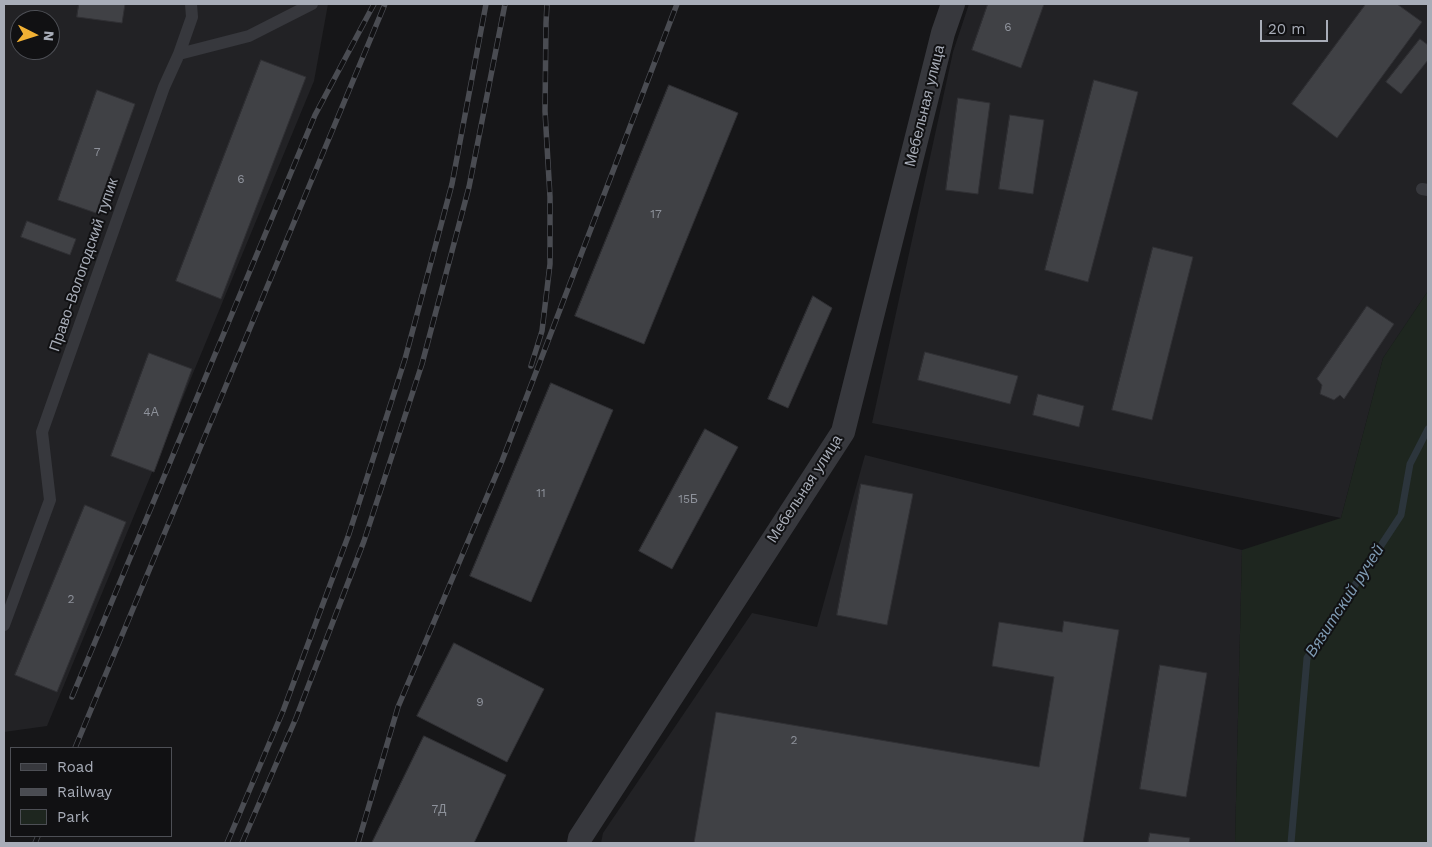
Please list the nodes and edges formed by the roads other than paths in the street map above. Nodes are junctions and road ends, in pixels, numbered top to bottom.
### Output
1 (192, 4) edge
2 (312, 4) edge
3 (953, 4) edge
4 (179, 54) junction
5 (4, 625) edge
6 (579, 843) edge

1 - 4 lane, Право-Вологодский тупик
2 - 4 lane
3 - 6 street, Мебельная улица
4 - 5 lane, Право-Вологодский тупик

